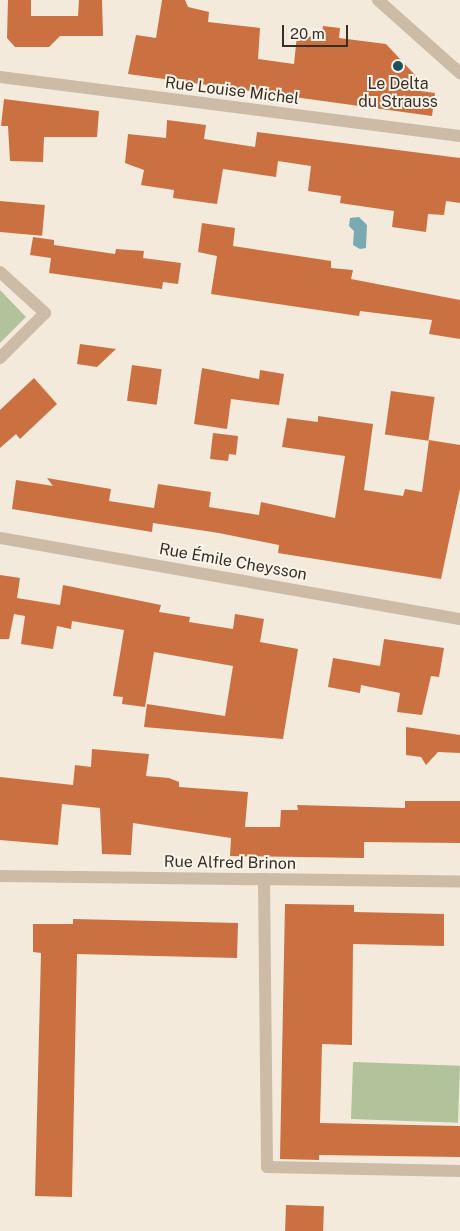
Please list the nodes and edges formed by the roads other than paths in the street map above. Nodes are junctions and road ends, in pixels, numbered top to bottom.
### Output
1 (378, 0) edge
2 (460, 73) edge
3 (0, 77) edge
4 (460, 136) edge
5 (0, 272) edge
6 (0, 358) edge
7 (0, 538) edge
8 (460, 618) edge
9 (0, 876) edge
10 (264, 879) junction
11 (460, 882) edge
12 (460, 1171) edge

1 - 2 street
3 - 4 street, Rue Louise Michel
5 - 6 street
7 - 8 street, Rue Émile Cheysson
9 - 10 street, Rue Alfred Brinon
10 - 11 street, Rue Alfred Brinon
10 - 12 street

